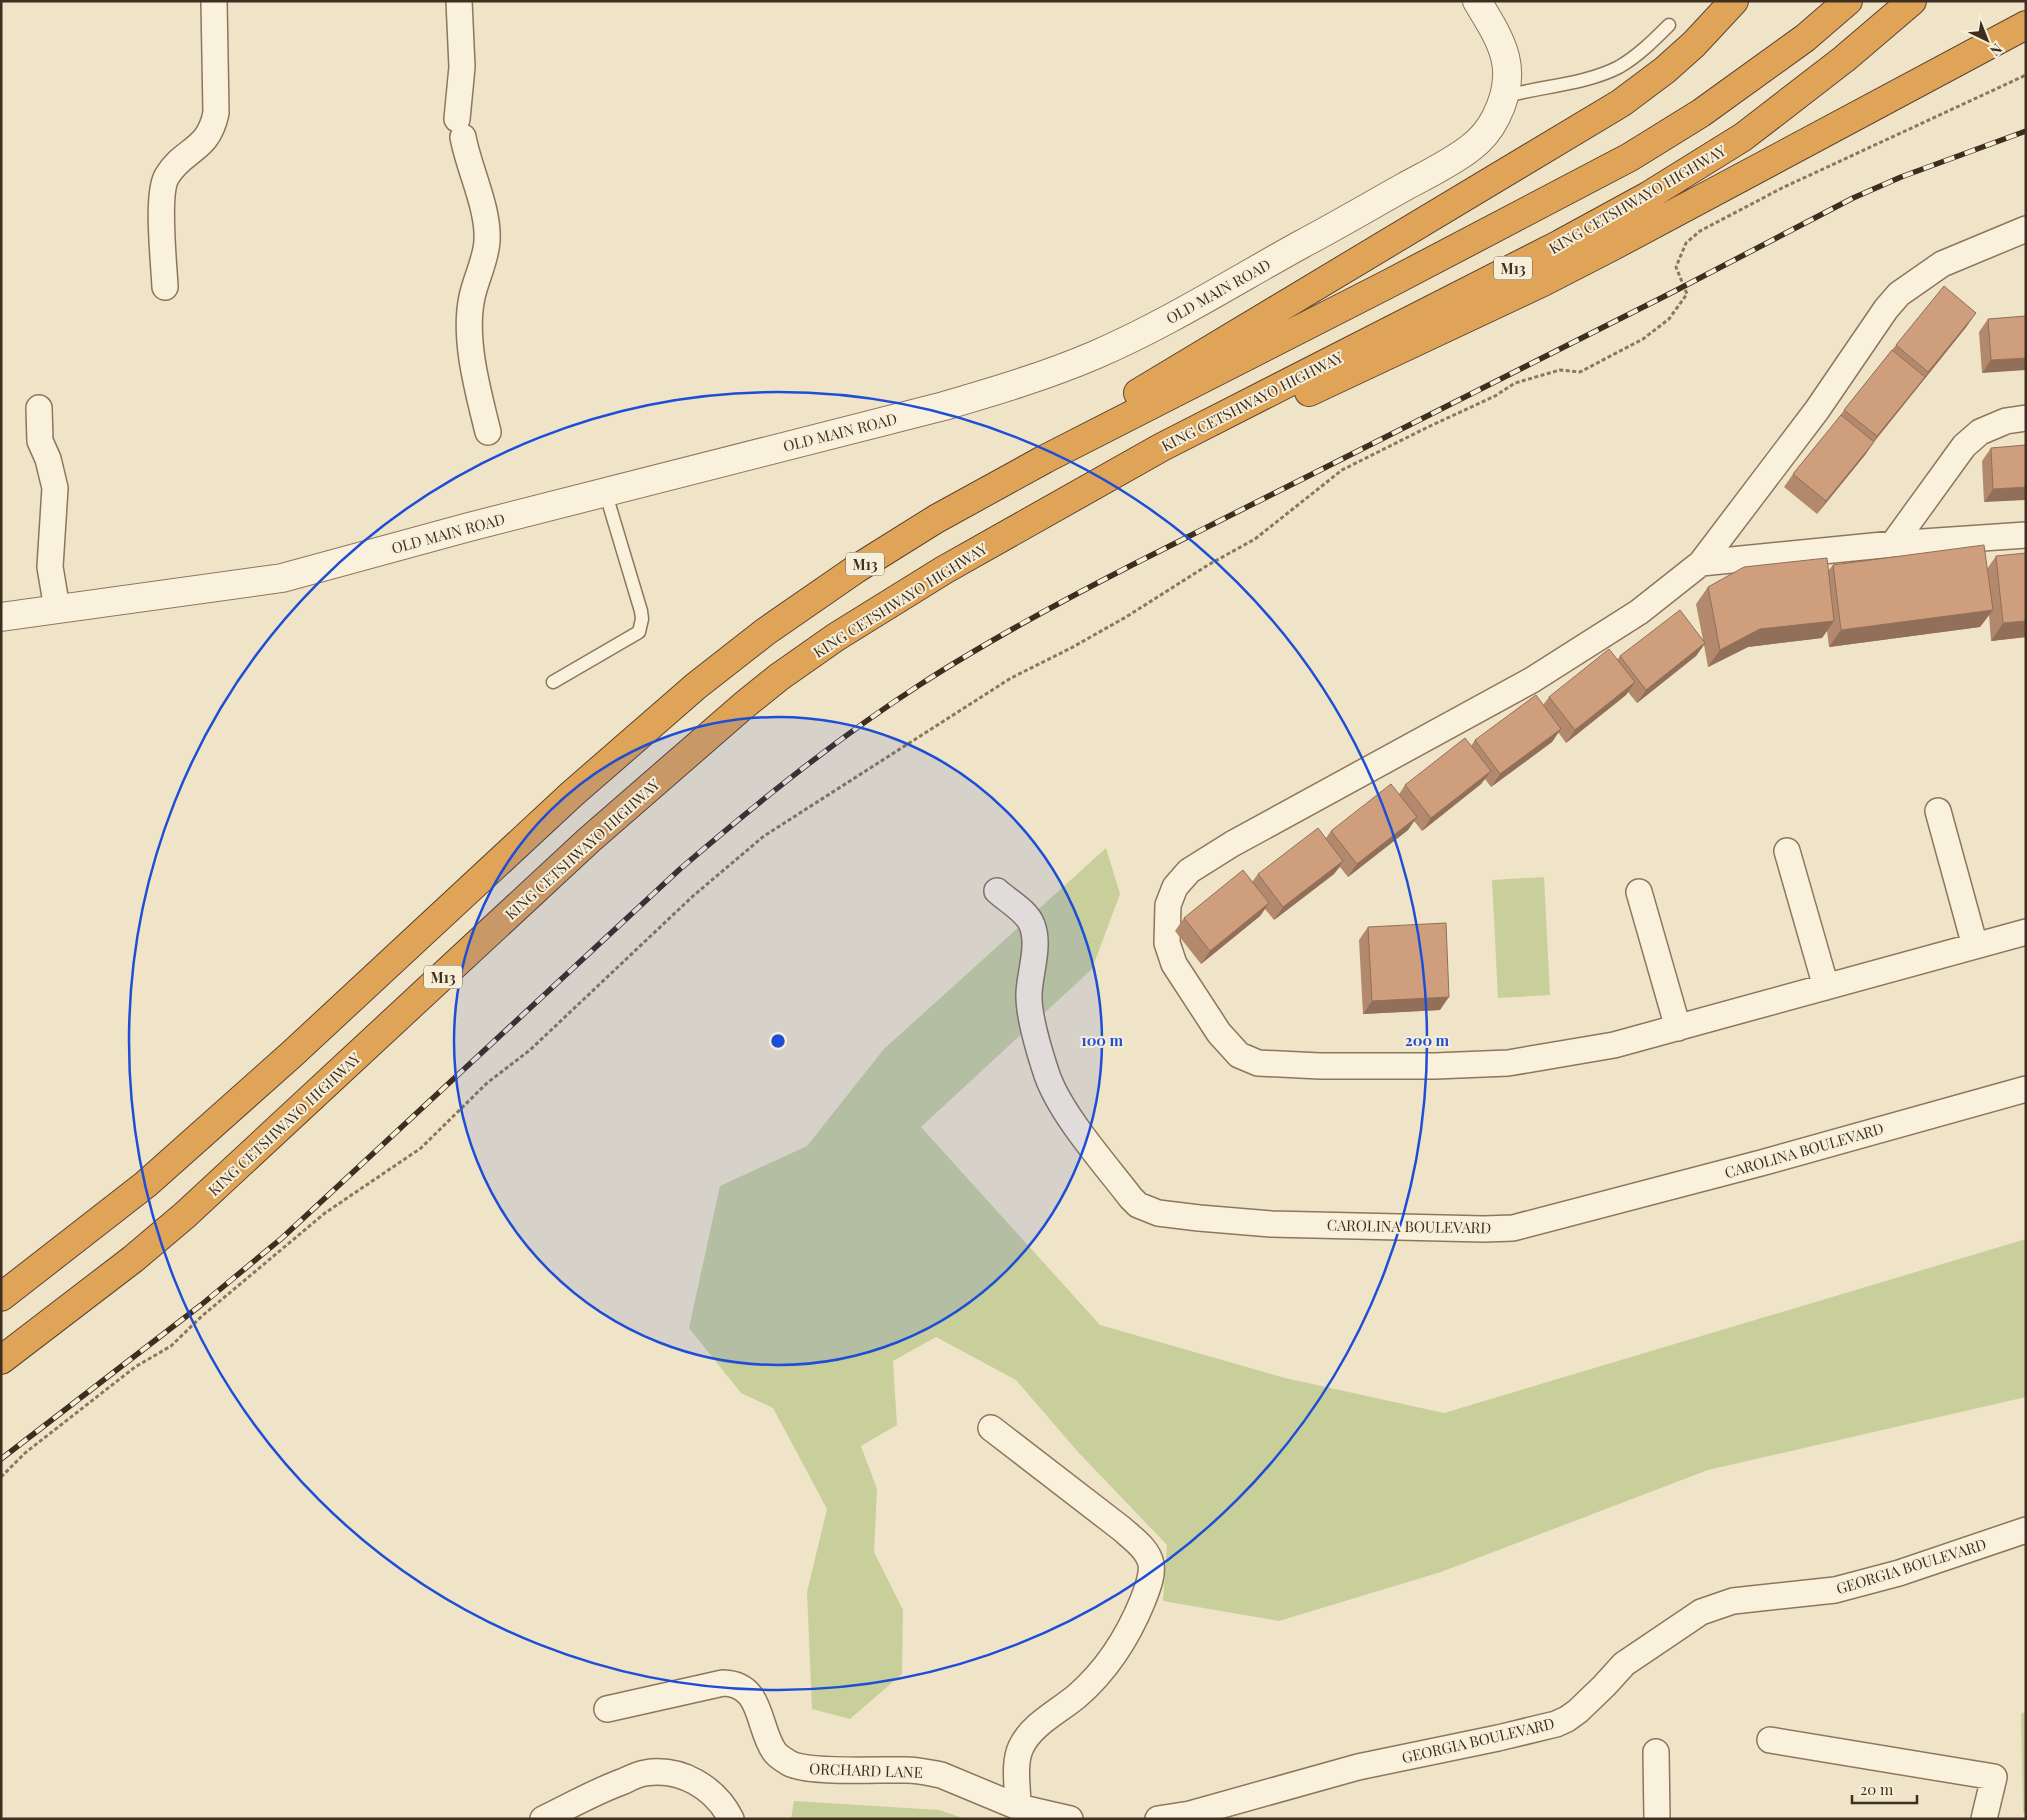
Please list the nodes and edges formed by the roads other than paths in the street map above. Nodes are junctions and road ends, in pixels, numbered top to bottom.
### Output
1 (214, 1) edge
2 (458, 1) edge
3 (1477, 1) edge
4 (1734, 1) edge
5 (1848, 1) edge
6 (1912, 1) edge
7 (1670, 25) dead end
8 (2019, 27) edge
9 (1503, 97) junction
10 (2026, 229) edge
11 (165, 287) dead end
12 (39, 408) dead end
13 (2026, 418) edge
14 (488, 432) dead end
15 (1045, 459) junction
16 (605, 491) junction
17 (1086, 491) junction
18 (2026, 535) edge
19 (1893, 544) junction
20 (1701, 563) junction
21 (57, 609) junction
22 (1, 617) edge
23 (553, 682) dead end
24 (1938, 811) dead end
25 (1787, 851) dead end
26 (997, 891) dead end
27 (1639, 892) dead end
28 (2026, 932) edge
29 (1975, 946) junction
30 (1826, 986) junction
31 (1678, 1028) junction
32 (2026, 1088) edge
33 (1, 1297) edge
34 (1, 1360) edge
35 (991, 1428) dead end
36 (2026, 1530) edge
37 (607, 1709) dead end
38 (1770, 1740) dead end
39 (1656, 1752) dead end
40 (1018, 1807) junction
41 (543, 1819) edge
42 (731, 1819) edge
43 (1070, 1819) edge
44 (1158, 1819) edge
45 (1657, 1819) edge
46 (1984, 1819) edge

1 - 11 street
2 - 14 street
3 - 9 street, OLD MAIN ROAD
4 - 15 highway
5 - 15 highway, M13
6 - 17 highway, KING CETSHWAYO HIGHWAY / M13
7 - 9 lane
8 - 17 highway
9 - 16 street, OLD MAIN ROAD
10 - 20 street
12 - 21 street
13 - 19 street
15 - 33 highway, M13
16 - 21 street, OLD MAIN ROAD
16 - 23 lane
17 - 34 highway, KING CETSHWAYO HIGHWAY / M13
18 - 19 street
19 - 20 street
20 - 31 street
21 - 22 street, OLD MAIN ROAD
24 - 29 street
25 - 30 street
26 - 32 street, CAROLINA BOULEVARD
27 - 31 street
28 - 29 street
29 - 30 street
30 - 31 street
35 - 40 street
36 - 44 street, GEORGIA BOULEVARD
37 - 40 street, ORCHARD LANE
38 - 46 street
39 - 45 street
40 - 43 street
41 - 42 street

